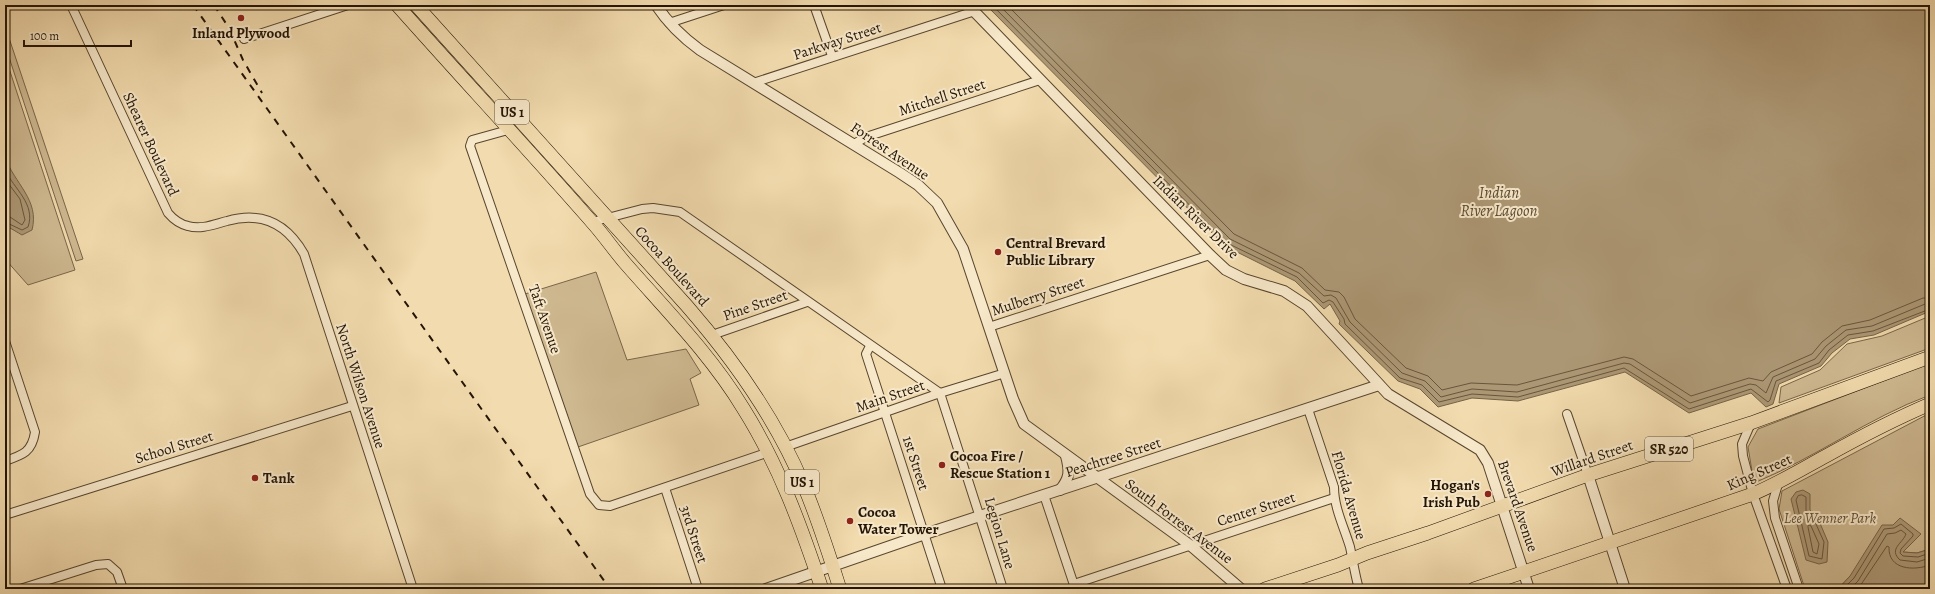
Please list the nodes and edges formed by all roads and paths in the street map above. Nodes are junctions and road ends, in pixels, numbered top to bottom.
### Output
1 (71, 5) edge
2 (348, 5) edge
3 (397, 5) edge
4 (409, 5) edge
5 (416, 5) edge
6 (656, 5) edge
7 (724, 5) edge
8 (814, 5) edge
9 (971, 8) edge
10 (669, 23) junction
11 (244, 39) dead end
12 (832, 56) junction
13 (468, 63) junction
14 (1040, 80) junction
15 (753, 82) junction
16 (508, 130) junction
17 (854, 144) junction
18 (253, 218) joint
19 (607, 219) junction
20 (592, 222) junction
21 (1210, 255) junction
22 (807, 302) junction
23 (673, 316) junction
24 (989, 327) junction
25 (712, 335) junction
26 (5, 341) edge
27 (696, 341) junction
28 (870, 346) junction
29 (730, 357) junction
30 (1930, 357) edge
31 (1004, 373) junction
32 (1379, 385) junction
33 (940, 393) junction
34 (1930, 404) edge
35 (352, 406) junction
36 (1308, 409) junction
37 (885, 413) junction
38 (1567, 414) dead end
39 (1751, 423) junction
40 (1466, 442) joint
41 (785, 447) junction
42 (768, 452) junction
43 (1066, 456) junction
44 (5, 461) edge
45 (1588, 475) junction
46 (1097, 479) junction
47 (1778, 484) junction
48 (665, 488) junction
49 (1059, 491) junction
50 (1753, 494) junction
51 (1044, 495) junction
52 (1334, 498) junction
53 (1502, 506) junction
54 (5, 515) edge
55 (981, 516) junction
56 (925, 534) junction
57 (1610, 543) junction
58 (1190, 545) junction
59 (1351, 560) junction
60 (832, 566) junction
61 (816, 572) junction
62 (1524, 572) junction
63 (1075, 587) edge
64 (20, 589) edge
65 (123, 589) edge
66 (413, 589) edge
67 (698, 589) edge
68 (766, 589) edge
69 (822, 589) edge
70 (840, 589) edge
71 (942, 589) edge
72 (1003, 589) edge
73 (1241, 589) edge
74 (1266, 589) edge
75 (1359, 589) edge
76 (1474, 589) edge
77 (1529, 589) edge
78 (1625, 589) edge
79 (1787, 589) edge
80 (1799, 589) edge

1 - 18 street, Shearer Boulevard
2 - 11 street
3 - 16 main road, US 1
4 - 13 main road
5 - 13 main road, Cocoa Boulevard / US 1
6 - 10 street, Forrest Avenue
7 - 10 street
8 - 12 street
9 - 12 street, Parkway Street
9 - 14 street, Indian River Drive
10 - 15 street, Forrest Avenue
12 - 15 street, Parkway Street
13 - 19 main road, Cocoa Boulevard / US 1
14 - 17 street, Mitchell Street
14 - 21 street, Indian River Drive
15 - 17 street, Forrest Avenue
16 - 20 main road, US 1
16 - 48 street, Taft Avenue
17 - 24 street, Forrest Avenue
18 - 35 street, North Wilson Avenue
19 - 20 street
19 - 22 street
19 - 25 main road, Cocoa Boulevard / US 1
20 - 23 main road, US 1
21 - 24 street, Mulberry Street
21 - 32 street, Indian River Drive
22 - 25 street, Pine Street
22 - 28 street
23 - 25 main road
23 - 27 main road, US 1
24 - 31 street, Forrest Avenue
25 - 29 main road, Cocoa Boulevard / US 1
26 - 44 street
27 - 29 main road
27 - 42 main road, US 1
28 - 33 street
28 - 37 street, 1st Street
29 - 41 main road, Cocoa Boulevard / US 1
30 - 39 main road, Willard Street / SR 520
31 - 33 street, Main Street
31 - 43 street, Forrest Avenue
32 - 36 street, Peachtree Street
32 - 40 street, Indian River Drive
33 - 37 street, Main Street
33 - 55 street, Legion Lane
34 - 47 main road, King Street
35 - 54 street, School Street
35 - 66 street, North Wilson Avenue
36 - 46 street, Peachtree Street
36 - 52 street, Florida Avenue
37 - 41 street, Main Street
37 - 56 street, 1st Street
38 - 45 street
39 - 45 main road, Willard Street / SR 520
39 - 50 street
40 - 53 street, Brevard Avenue
41 - 60 main road, Cocoa Boulevard / US 1
42 - 48 street
42 - 61 main road, US 1
43 - 46 street, Forrest Avenue
43 - 49 street
45 - 53 main road, Willard Street / SR 520
45 - 57 street
46 - 49 street, Peachtree Street
46 - 58 street, South Forrest Avenue
47 - 50 main road, King Street
47 - 80 street
48 - 67 street, 3rd Street
49 - 51 street, Peachtree Street
50 - 57 main road, King Street
50 - 79 street
51 - 55 street, Peachtree Street
51 - 63 street
52 - 58 street, Center Street
52 - 59 street, Florida Avenue
53 - 59 main road, Willard Street / SR 520
53 - 62 street, Brevard Avenue
55 - 56 street, Peachtree Street
55 - 72 street, Legion Lane
56 - 60 street, Peachtree Street
56 - 71 street, 1st Street
57 - 62 main road, King Street
57 - 78 street
58 - 63 street, Center Street
58 - 73 street, South Forrest Avenue
59 - 74 main road, Willard Street / SR 520
59 - 75 street, Florida Avenue
60 - 61 street, Peachtree Street
60 - 70 main road, Cocoa Boulevard / US 1
61 - 68 street, Peachtree Street
61 - 69 main road, US 1
62 - 76 main road, King Street
62 - 77 street, Brevard Avenue
64 - 65 street

